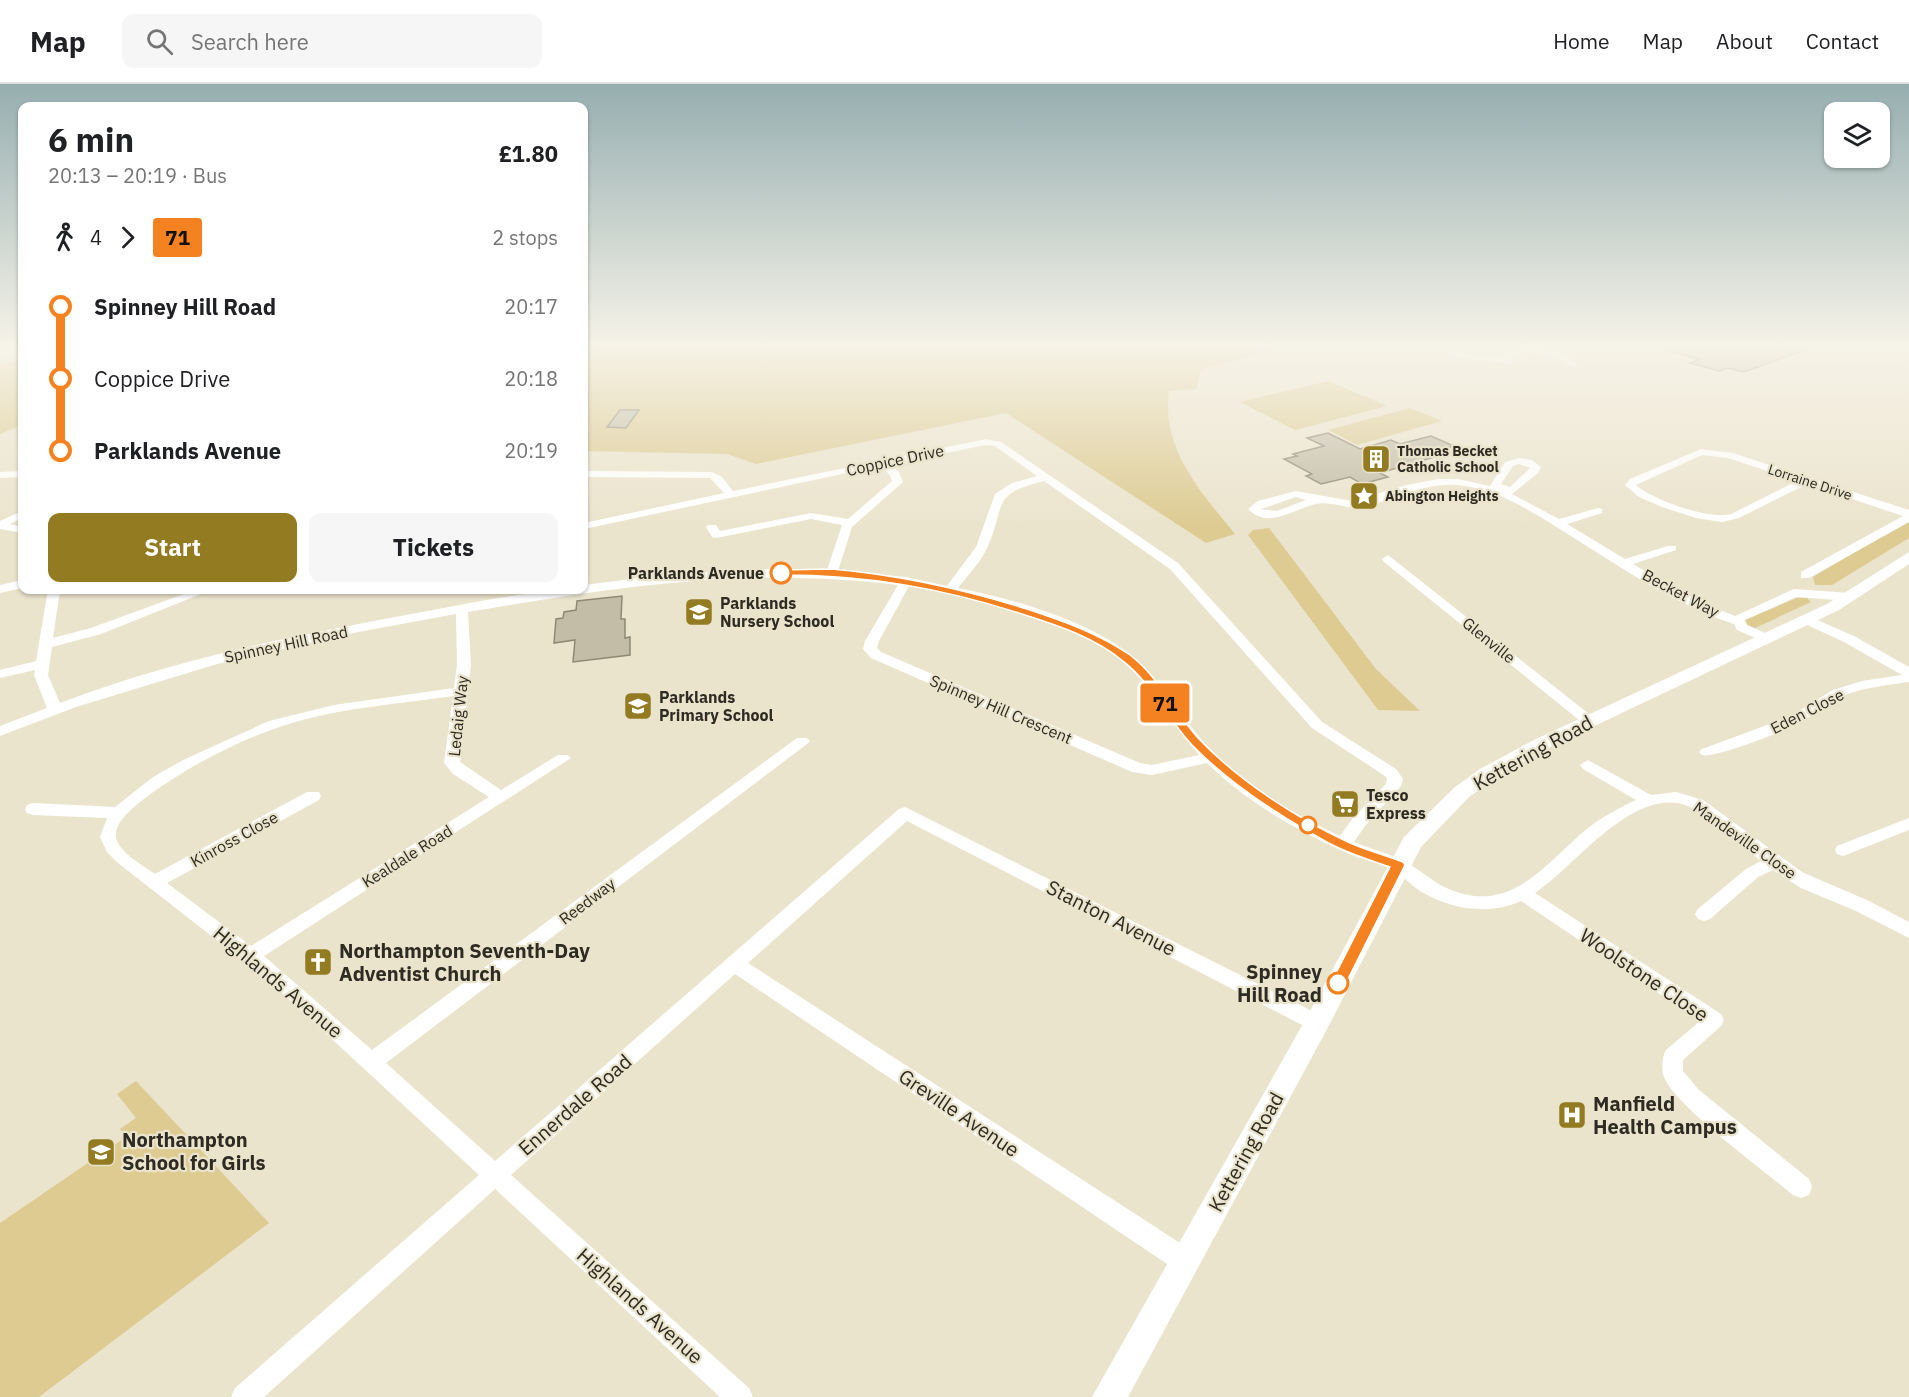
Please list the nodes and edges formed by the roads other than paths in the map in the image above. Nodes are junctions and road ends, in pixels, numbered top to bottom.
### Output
1 (882, 462) junction
2 (18, 474) edge
3 (588, 474) edge
4 (0, 475) edge
5 (1046, 477) junction
6 (1806, 480) junction
7 (730, 494) junction
8 (1319, 500) junction
9 (1598, 511) dead end
10 (1909, 515) edge
11 (18, 516) edge
12 (1557, 522) junction
13 (851, 523) junction
14 (0, 525) edge
15 (588, 525) edge
16 (18, 529) edge
17 (716, 535) dead end
18 (1672, 548) dead end
19 (1909, 557) edge
20 (1388, 559) dead end
21 (1625, 564) junction
22 (832, 572) junction
23 (1805, 575) dead end
24 (906, 581) junction
25 (18, 585) edge
26 (588, 588) edge
27 (0, 589) edge
28 (950, 590) junction
29 (53, 594) edge
30 (194, 594) edge
31 (1810, 594) junction
32 (514, 595) edge
33 (1842, 602) junction
34 (462, 610) junction
35 (1808, 620) junction
36 (1737, 621) junction
37 (1767, 639) junction
38 (44, 645) junction
39 (42, 664) junction
40 (0, 674) edge
41 (1909, 675) edge
42 (460, 691) junction
43 (55, 709) junction
44 (1590, 721) junction
45 (0, 731) edge
46 (802, 741) dead end
47 (1707, 752) dead end
48 (1210, 757) junction
49 (563, 758) dead end
50 (1588, 765) dead end
51 (313, 796) dead end
52 (500, 796) junction
53 (1649, 801) junction
54 (33, 809) dead end
55 (118, 813) junction
56 (905, 813) joint
57 (1909, 824) edge
58 (1342, 845) junction
59 (1843, 850) dead end
60 (1774, 862) junction
61 (1398, 865) junction
62 (155, 882) junction
63 (1523, 894) junction
64 (1704, 914) dead end
65 (1909, 931) edge
66 (251, 955) junction
67 (734, 964) junction
68 (1317, 1023) junction
69 (372, 1062) junction
70 (497, 1174) junction
71 (1801, 1187) dead end
72 (1185, 1261) junction
73 (244, 1397) edge
74 (740, 1397) edge
75 (1109, 1397) edge

1 - 5 street, Coppice Drive
1 - 7 street, Coppice Drive
1 - 13 street
2 - 4 street
3 - 7 street
5 - 28 street
5 - 58 street, Coppice Drive
6 - 6 street, Lorraine Drive
6 - 10 street, Lorraine Drive
7 - 15 street, Coppice Drive
8 - 8 street, Becket Way
8 - 12 street, Becket Way
9 - 12 street
10 - 23 street
11 - 14 street
12 - 21 street, Becket Way
13 - 17 street
13 - 22 street
14 - 16 street
18 - 21 street, Becket Way
19 - 33 main road, Kettering Road
20 - 44 street, Glenville
21 - 36 street, Becket Way
22 - 24 street, Spinney Hill Road
22 - 26 street, Spinney Hill Road
24 - 28 street, Spinney Hill Road
24 - 48 street, Spinney Hill Crescent
25 - 27 street
28 - 48 street, Spinney Hill Road
29 - 38 street
30 - 38 street
31 - 33 street
31 - 33 street
31 - 36 street
32 - 34 street, Spinney Hill Road
33 - 35 main road, Kettering Road
34 - 42 street, Ledaig Way
34 - 43 street, Spinney Hill Road
35 - 37 main road, Kettering Road
35 - 41 street
36 - 37 street, Becket Way
37 - 44 main road, Kettering Road
38 - 39 street
39 - 40 street
39 - 43 street
41 - 47 street, Eden Close
42 - 52 street, Ledaig Way
42 - 55 street, Highlands Avenue
43 - 45 street, Spinney Hill Road
44 - 61 main road, Kettering Road
46 - 69 street, Reedway
48 - 58 street, Spinney Hill Road
49 - 52 street, Kealdale Road
50 - 53 street
51 - 62 street, Kinross Close
52 - 66 street, Kealdale Road
53 - 60 street, Mandeville Close
53 - 63 street, Mandeville Close
54 - 55 street
55 - 62 street, Highlands Avenue
56 - 67 street, Ennerdale Road
56 - 68 street, Stanton Avenue
57 - 59 street
58 - 61 street, Spinney Hill Road
60 - 64 street
60 - 65 street, Mandeville Close
61 - 63 street, Mandeville Close
61 - 68 main road, Kettering Road
62 - 66 street, Highlands Avenue
63 - 71 street, Woolstone Close
66 - 69 street, Highlands Avenue
67 - 70 street, Ennerdale Road
67 - 72 street, Greville Avenue
68 - 72 main road, Kettering Road
69 - 70 street, Highlands Avenue
70 - 73 street, Ennerdale Road
70 - 74 street, Highlands Avenue
72 - 75 main road, Kettering Road

